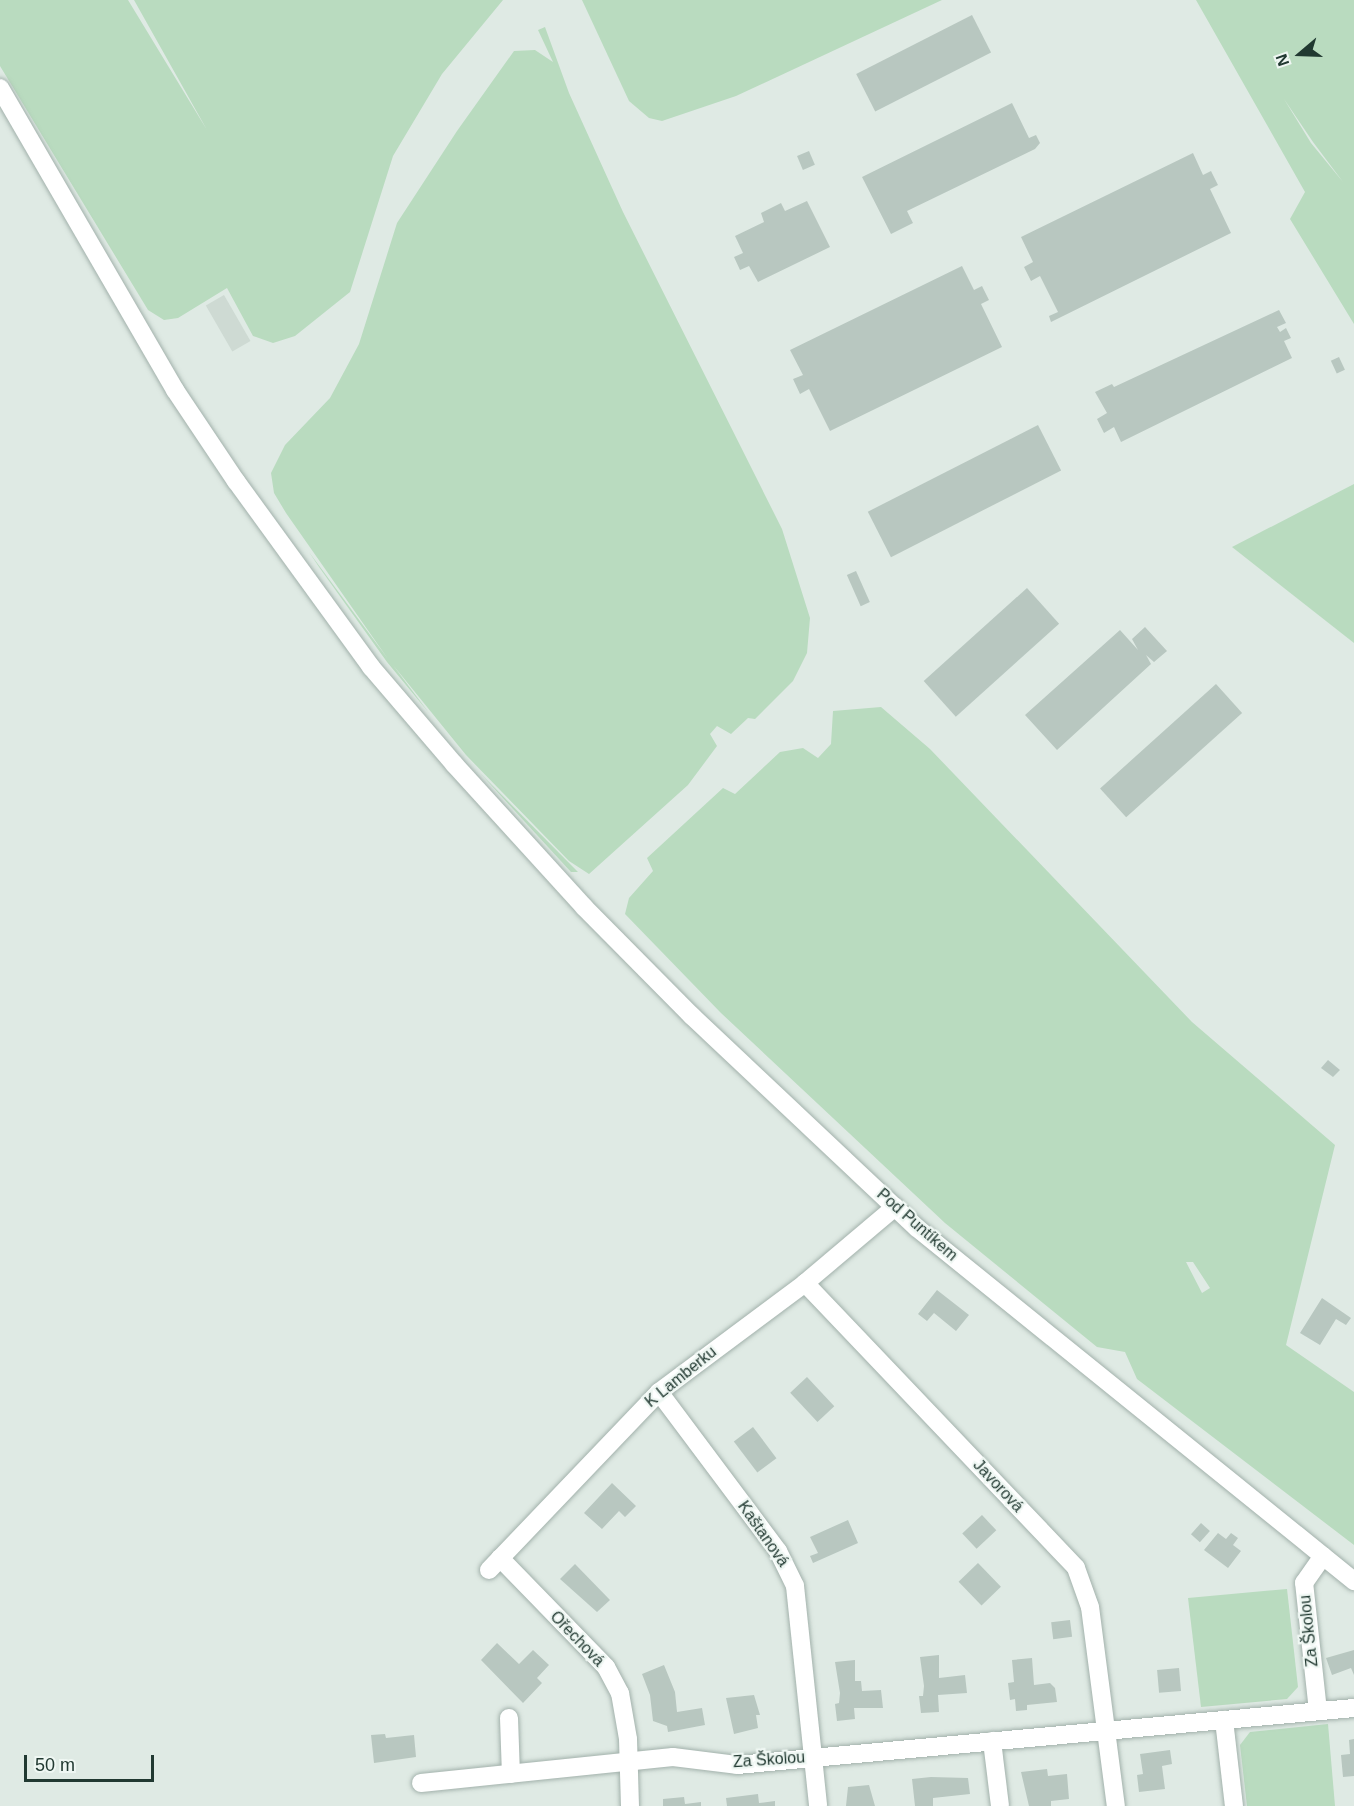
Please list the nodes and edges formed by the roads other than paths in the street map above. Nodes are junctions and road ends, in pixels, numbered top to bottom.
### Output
1 (0, 88) edge
2 (895, 1207) junction
3 (805, 1283) junction
4 (659, 1392) junction
5 (1323, 1557) junction
6 (495, 1564) joint
7 (1354, 1581) edge
8 (1354, 1708) edge
9 (1318, 1711) junction
10 (509, 1718) dead end
11 (1224, 1720) junction
12 (1106, 1731) junction
13 (992, 1741) junction
14 (814, 1757) junction
15 (626, 1762) junction
16 (512, 1774) junction
17 (422, 1783) dead end
18 (630, 1806) edge
19 (818, 1806) edge
20 (1000, 1806) edge
21 (1116, 1806) edge
22 (1234, 1806) edge

1 - 2 street, Pod Puntíkem
2 - 3 street, K Lamberku
2 - 5 street, Pod Puntíkem
3 - 4 street, K Lamberku
3 - 12 street, Javorová
4 - 6 street, K Lamberku
4 - 14 street, Kaštanová
5 - 7 street, Pod Puntíkem
5 - 9 street, Za Školou
6 - 15 street, Ořechová
8 - 9 street, Za Školou
9 - 11 street, Za Školou
10 - 16 street
11 - 12 street, Za Školou
11 - 22 street
12 - 13 street, Za Školou
12 - 21 street
13 - 14 street, Za Školou
13 - 20 street
14 - 15 street, Za Školou
14 - 19 street, Kaštanová
15 - 16 street, Za Školou
15 - 18 street, Ořechová
16 - 17 street, Za Školou

